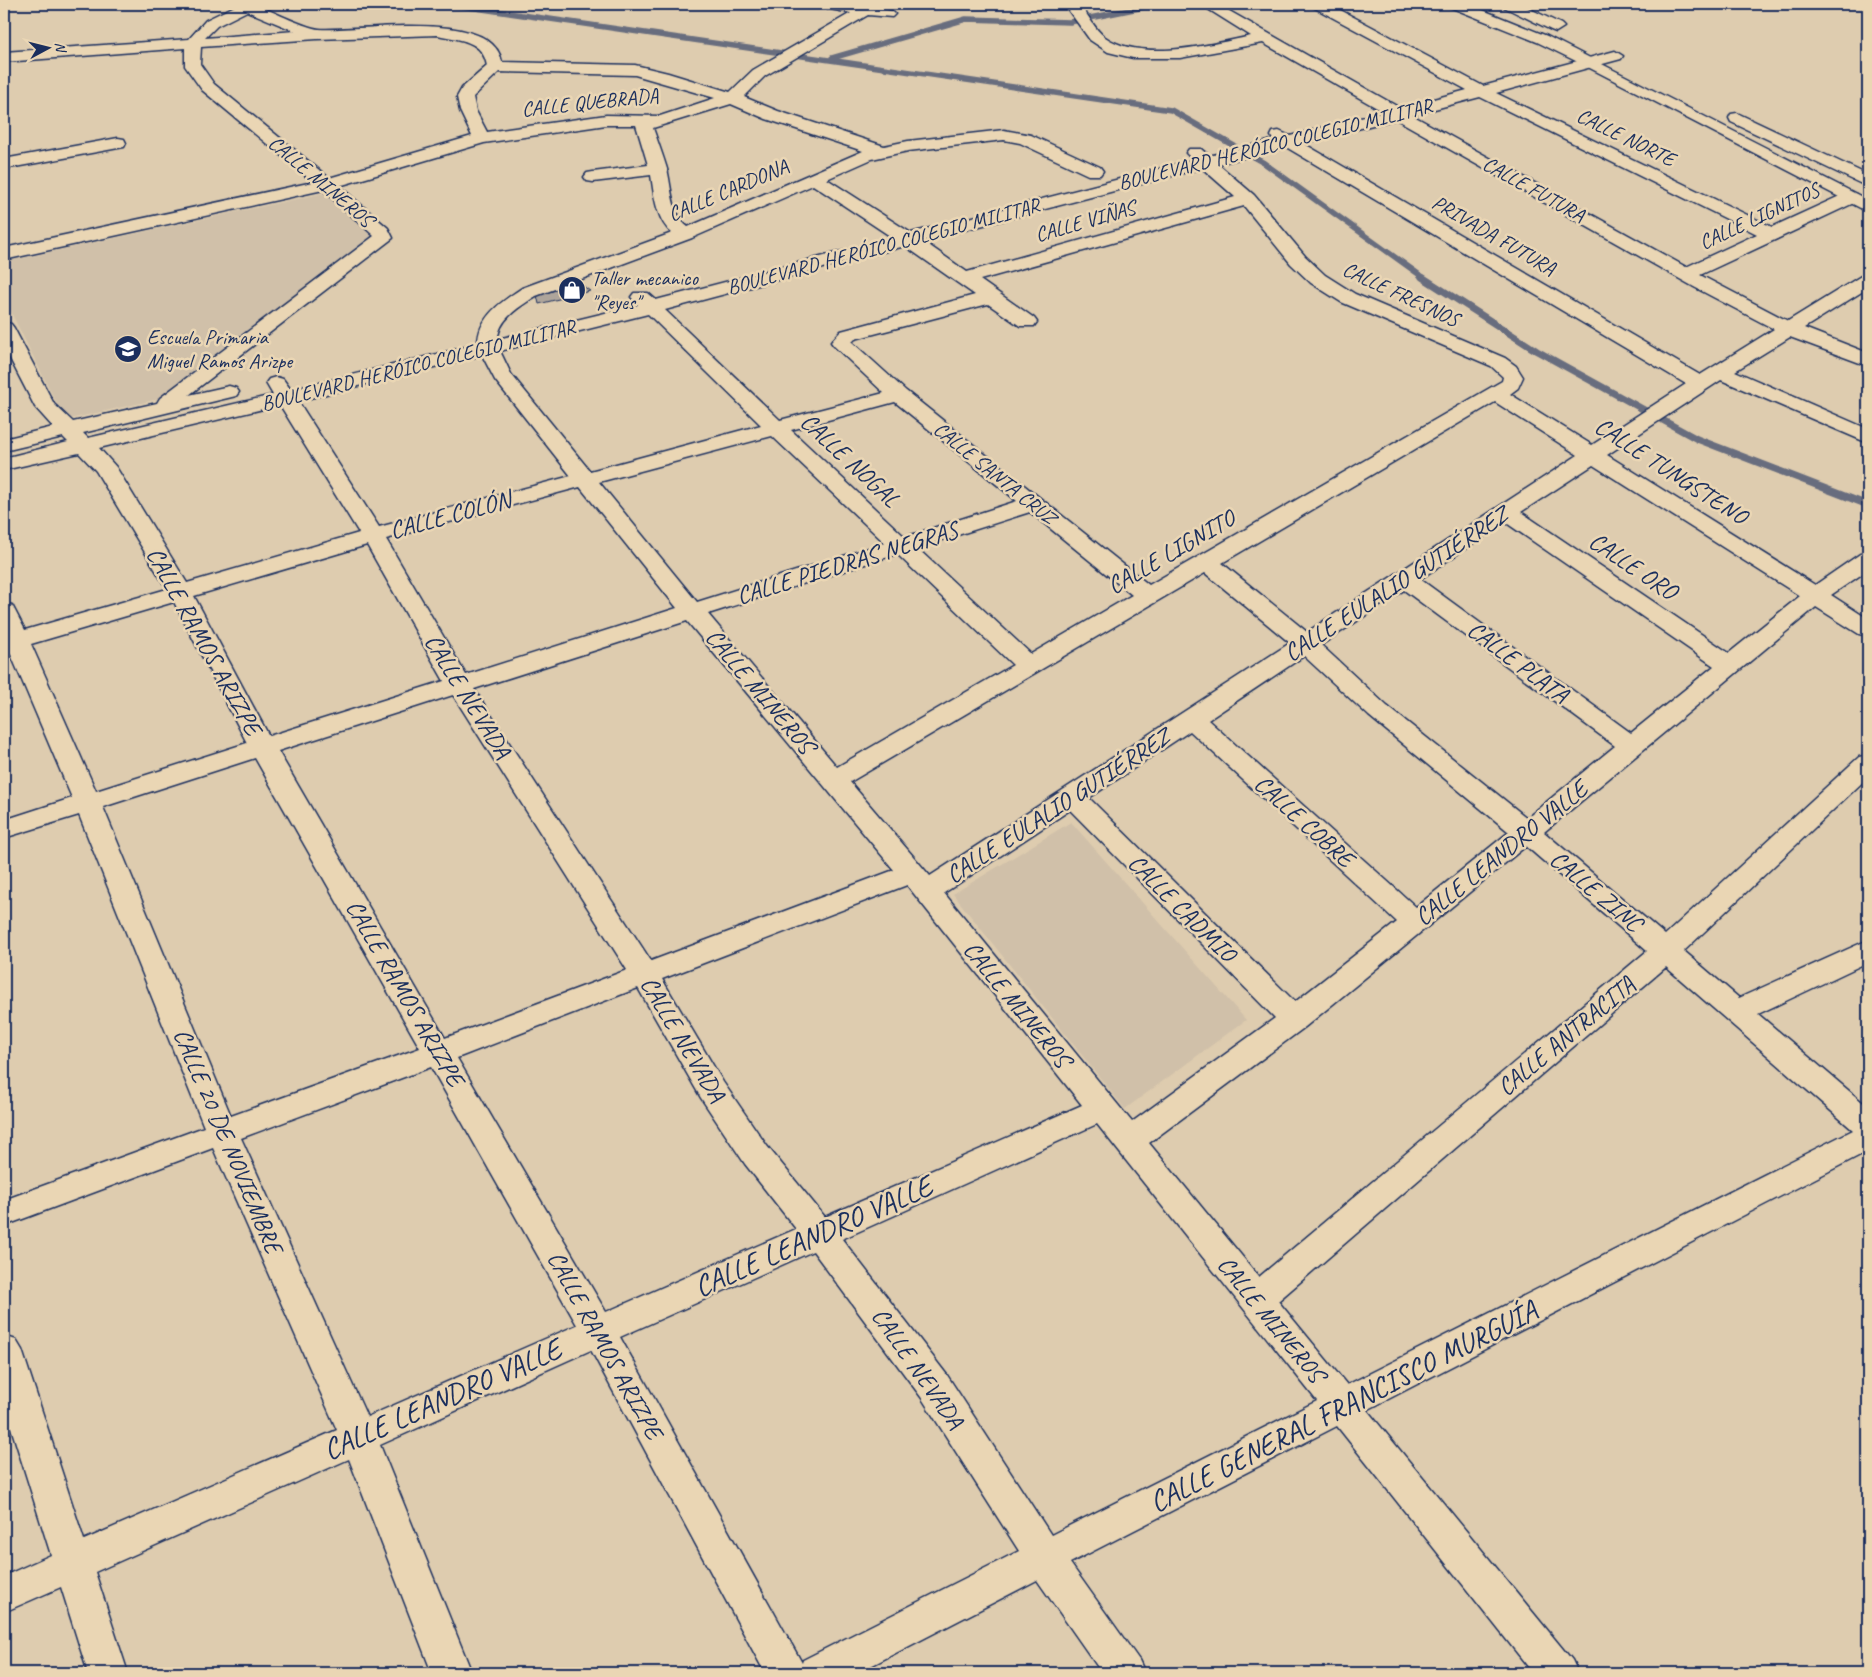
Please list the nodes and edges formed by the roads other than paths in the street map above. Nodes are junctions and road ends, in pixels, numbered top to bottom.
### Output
1 (824, 4) edge
2 (1071, 4) edge
3 (1207, 4) edge
4 (1318, 4) edge
5 (1455, 4) edge
6 (1509, 4) edge
7 (250, 5) edge
8 (865, 11) junction
9 (887, 14) dead end
10 (1569, 33) dead end
11 (317, 34) junction
12 (1265, 38) junction
13 (194, 44) junction
14 (1569, 52) junction
15 (1592, 54) junction
16 (4, 57) edge
17 (1632, 64) dead end
18 (495, 67) junction
19 (1460, 81) junction
20 (1432, 88) dead end
21 (1482, 91) junction
22 (1404, 94) dead end
23 (732, 98) junction
24 (1375, 102) junction
25 (1357, 106) dead end
26 (1720, 109) dead end
27 (1397, 114) junction
28 (657, 120) junction
29 (1292, 122) dead end
30 (1264, 128) joint
31 (482, 138) junction
32 (1287, 141) junction
33 (118, 143) dead end
34 (1184, 148) dead end
35 (881, 151) junction
36 (1206, 152) junction
37 (4, 164) edge
38 (1113, 166) dead end
39 (658, 169) junction
40 (1094, 171) junction
41 (593, 177) dead end
42 (813, 177) junction
43 (1066, 178) dead end
44 (1868, 182) edge
45 (327, 184) junction
46 (1850, 198) junction
47 (1248, 199) junction
48 (1868, 207) edge
49 (900, 228) junction
50 (859, 232) dead end
51 (686, 234) junction
52 (1771, 234) junction
53 (4, 254) edge
54 (1686, 274) junction
55 (964, 279) junction
56 (682, 280) dead end
57 (1864, 289) edge
58 (636, 292) junction
59 (990, 297) junction
60 (653, 307) junction
61 (1027, 322) dead end
62 (1787, 328) junction
63 (6, 337) edge
64 (488, 339) junction
65 (1868, 360) edge
66 (1498, 362) joint
67 (1721, 372) junction
68 (1700, 384) junction
69 (280, 390) junction
70 (1496, 394) junction
71 (899, 395) junction
72 (160, 408) junction
73 (776, 428) junction
74 (66, 429) junction
75 (133, 434) junction
76 (1868, 437) edge
77 (4, 445) edge
78 (82, 445) junction
79 (1594, 454) junction
80 (4, 464) edge
81 (584, 478) junction
82 (1032, 504) junction
83 (1505, 512) junction
84 (372, 536) junction
85 (902, 546) junction
86 (1868, 559) edge
87 (1208, 563) junction
88 (1406, 579) junction
89 (181, 593) junction
90 (1815, 596) junction
91 (1149, 597) junction
92 (4, 610) edge
93 (692, 611) junction
94 (1868, 629) edge
95 (10, 642) edge
96 (1305, 644) junction
97 (1730, 665) junction
98 (1029, 666) junction
99 (459, 685) junction
100 (1192, 719) junction
101 (1631, 746) junction
102 (262, 747) junction
103 (1868, 763) edge
104 (834, 780) junction
105 (1071, 796) junction
106 (87, 802) junction
107 (4, 829) edge
108 (1527, 832) junction
109 (919, 882) junction
110 (1415, 923) junction
111 (1868, 950) edge
112 (1666, 951) junction
113 (645, 975) junction
114 (1737, 1011) junction
115 (1294, 1019) junction
116 (440, 1052) junction
117 (1102, 1109) junction
118 (1868, 1125) edge
119 (222, 1132) junction
120 (1868, 1138) edge
121 (1129, 1141) junction
122 (4, 1213) edge
123 (820, 1234) junction
124 (1256, 1300) junction
125 (598, 1330) junction
126 (4, 1350) edge
127 (1342, 1407) junction
128 (358, 1436) junction
129 (1045, 1559) junction
130 (74, 1563) junction
131 (4, 1594) edge
132 (108, 1673) edge
133 (452, 1673) edge
134 (786, 1673) edge
135 (817, 1673) edge
136 (1125, 1673) edge
137 (1558, 1673) edge

1 - 8 street
2 - 12 street
3 - 12 street, CALLE FUTURA
4 - 19 street, CALLE NORTE
5 - 14 street
6 - 10 street
7 - 11 street
7 - 13 street
8 - 9 street
8 - 23 street, CALLE QUEBRADA
11 - 13 street
11 - 18 street
12 - 24 street, CALLE FUTURA
13 - 16 street
13 - 45 street, CALLE MINEROS
14 - 15 street, BOULEVARD HERÓICO COLEGIO MILITAR
14 - 19 street, BOULEVARD HERÓICO COLEGIO MILITAR
15 - 17 street, BOULEVARD HERÓICO COLEGIO MILITAR
15 - 21 street, BOULEVARD HERÓICO COLEGIO MILITAR
15 - 46 street
18 - 23 street
18 - 31 street
19 - 20 street, BOULEVARD HERÓICO COLEGIO MILITAR
19 - 21 street, CALLE NORTE
21 - 27 street, BOULEVARD HERÓICO COLEGIO MILITAR
21 - 52 street, CALLE NORTE
22 - 24 street, BOULEVARD HERÓICO COLEGIO MILITAR
23 - 28 street, CALLE QUEBRADA
23 - 35 street
24 - 25 street, BOULEVARD HERÓICO COLEGIO MILITAR
24 - 27 street, CALLE FUTURA
26 - 44 street
27 - 32 street, BOULEVARD HERÓICO COLEGIO MILITAR
27 - 54 street, CALLE FUTURA
28 - 31 street, CALLE QUEBRADA
28 - 39 street
29 - 30 street, BOULEVARD HERÓICO COLEGIO MILITAR
30 - 32 street, PRIVADA FUTURA
31 - 45 street, CALLE QUEBRADA
32 - 36 street, BOULEVARD HERÓICO COLEGIO MILITAR
32 - 68 street, PRIVADA FUTURA
33 - 37 street
34 - 36 street, CALLE FRESNOS
35 - 40 street, CALLE CARDONA
35 - 42 street, CALLE CARDONA
36 - 47 street, CALLE FRESNOS
36 - 49 street, BOULEVARD HERÓICO COLEGIO MILITAR
38 - 40 street, BOULEVARD HERÓICO COLEGIO MILITAR
39 - 41 street
39 - 51 street
40 - 43 street, BOULEVARD HERÓICO COLEGIO MILITAR
42 - 49 street
42 - 51 street, CALLE CARDONA
45 - 53 street, CALLE QUEBRADA
45 - 72 street, CALLE MINEROS
46 - 48 street
46 - 52 street, CALLE LIGNITOS
47 - 55 street, CALLE VIÑAS
47 - 66 street, CALLE FRESNOS
49 - 50 street, BOULEVARD HERÓICO COLEGIO MILITAR
49 - 55 street
49 - 60 street, BOULEVARD HERÓICO COLEGIO MILITAR
51 - 64 street, CALLE CARDONA
52 - 54 street, CALLE LIGNITOS
54 - 62 street, CALLE FUTURA
55 - 59 street
56 - 58 street, BOULEVARD HERÓICO COLEGIO MILITAR
57 - 62 street, CALLE EULALIO GUTIÉRREZ
58 - 60 street, CALLE NOGAL
58 - 64 street, BOULEVARD HERÓICO COLEGIO MILITAR
59 - 61 street
59 - 71 street, CALLE SANTA CRUZ
60 - 64 street, BOULEVARD HERÓICO COLEGIO MILITAR
60 - 73 street, CALLE NOGAL
62 - 65 street, CALLE FUTURA
62 - 67 street, CALLE EULALIO GUTIÉRREZ
63 - 74 street, CALLE RAMOS ARIZPE
64 - 69 street, BOULEVARD HERÓICO COLEGIO MILITAR
64 - 81 street, CALLE MINEROS
66 - 70 street, CALLE LIGNITO
67 - 68 street, CALLE EULALIO GUTIÉRREZ
67 - 76 street
68 - 79 street, CALLE EULALIO GUTIÉRREZ
69 - 72 street, BOULEVARD HERÓICO COLEGIO MILITAR
69 - 75 street, BOULEVARD HERÓICO COLEGIO MILITAR
69 - 84 street, CALLE NEVADA
70 - 79 street, CALLE TUNGSTENO
70 - 87 street, CALLE LIGNITO
71 - 73 street, CALLE COLÓN
71 - 82 street, CALLE SANTA CRUZ
72 - 74 street, BOULEVARD HERÓICO COLEGIO MILITAR
72 - 75 street, CALLE MINEROS
73 - 81 street, CALLE COLÓN
73 - 85 street, CALLE NOGAL
74 - 77 street, BOULEVARD HERÓICO COLEGIO MILITAR
74 - 78 street, CALLE RAMOS ARIZPE
75 - 78 street, BOULEVARD HERÓICO COLEGIO MILITAR
78 - 80 street, BOULEVARD HERÓICO COLEGIO MILITAR
78 - 89 street, CALLE RAMOS ARIZPE
79 - 83 street, CALLE EULALIO GUTIÉRREZ
79 - 90 street, CALLE TUNGSTENO
81 - 84 street, CALLE COLÓN
81 - 93 street, CALLE MINEROS
82 - 85 street, CALLE PIEDRAS NEGRAS
82 - 91 street, CALLE SANTA CRUZ
83 - 88 street, CALLE EULALIO GUTIÉRREZ
83 - 97 street, CALLE ORO
84 - 89 street, CALLE COLÓN
84 - 99 street, CALLE NEVADA
85 - 93 street, CALLE PIEDRAS NEGRAS
85 - 98 street, CALLE NOGAL
86 - 90 street, CALLE LEANDRO VALLE
87 - 91 street, CALLE LIGNITO
87 - 96 street, CALLE ZINC
88 - 96 street, CALLE EULALIO GUTIÉRREZ
88 - 101 street, CALLE PLATA
89 - 95 street, CALLE COLÓN
89 - 102 street, CALLE RAMOS ARIZPE
90 - 94 street, CALLE TUNGSTENO
90 - 97 street, CALLE LEANDRO VALLE
91 - 98 street, CALLE LIGNITO
92 - 95 street, CALLE 20 DE NOVIEMBRE
93 - 99 street, CALLE PIEDRAS NEGRAS
93 - 104 street, CALLE MINEROS
95 - 106 street, CALLE 20 DE NOVIEMBRE
96 - 100 street, CALLE EULALIO GUTIÉRREZ
96 - 108 street, CALLE ZINC
97 - 101 street, CALLE LEANDRO VALLE
98 - 104 street, CALLE LIGNITO
99 - 102 street, CALLE PIEDRAS NEGRAS
99 - 113 street, CALLE NEVADA
100 - 105 street, CALLE EULALIO GUTIÉRREZ
100 - 110 street, CALLE COBRE
101 - 108 street, CALLE LEANDRO VALLE
102 - 106 street, CALLE PIEDRAS NEGRAS
102 - 116 street, CALLE RAMOS ARIZPE
103 - 112 street, CALLE ANTRACITA
104 - 109 street, CALLE MINEROS
105 - 109 street, CALLE EULALIO GUTIÉRREZ
105 - 115 street, CALLE CADMIO
106 - 107 street, CALLE PIEDRAS NEGRAS
106 - 119 street, CALLE 20 DE NOVIEMBRE
108 - 110 street, CALLE LEANDRO VALLE
108 - 112 street, CALLE ZINC
109 - 113 street, CALLE EULALIO GUTIÉRREZ
109 - 117 street, CALLE MINEROS
110 - 115 street, CALLE LEANDRO VALLE
111 - 114 street
112 - 114 street, CALLE ZINC
112 - 124 street, CALLE ANTRACITA
113 - 116 street, CALLE EULALIO GUTIÉRREZ
113 - 123 street, CALLE NEVADA
114 - 118 street, CALLE ZINC
115 - 121 street, CALLE LEANDRO VALLE
116 - 119 street, CALLE EULALIO GUTIÉRREZ
116 - 125 street, CALLE RAMOS ARIZPE
117 - 121 street, CALLE MINEROS
117 - 123 street, CALLE LEANDRO VALLE
119 - 122 street, CALLE EULALIO GUTIÉRREZ
119 - 128 street, CALLE 20 DE NOVIEMBRE
120 - 127 street, CALLE GENERAL FRANCISCO MURGUÍA
121 - 124 street, CALLE MINEROS
123 - 125 street, CALLE LEANDRO VALLE
123 - 129 street, CALLE NEVADA
124 - 127 street, CALLE MINEROS
125 - 128 street, CALLE LEANDRO VALLE
125 - 134 street, CALLE RAMOS ARIZPE
126 - 130 street
127 - 129 street, CALLE GENERAL FRANCISCO MURGUÍA
127 - 137 street, CALLE MINEROS
128 - 130 street, CALLE LEANDRO VALLE
128 - 133 street, CALLE 20 DE NOVIEMBRE
129 - 135 street, CALLE GENERAL FRANCISCO MURGUÍA
129 - 136 street, CALLE NEVADA
130 - 131 street, CALLE LEANDRO VALLE
130 - 132 street

